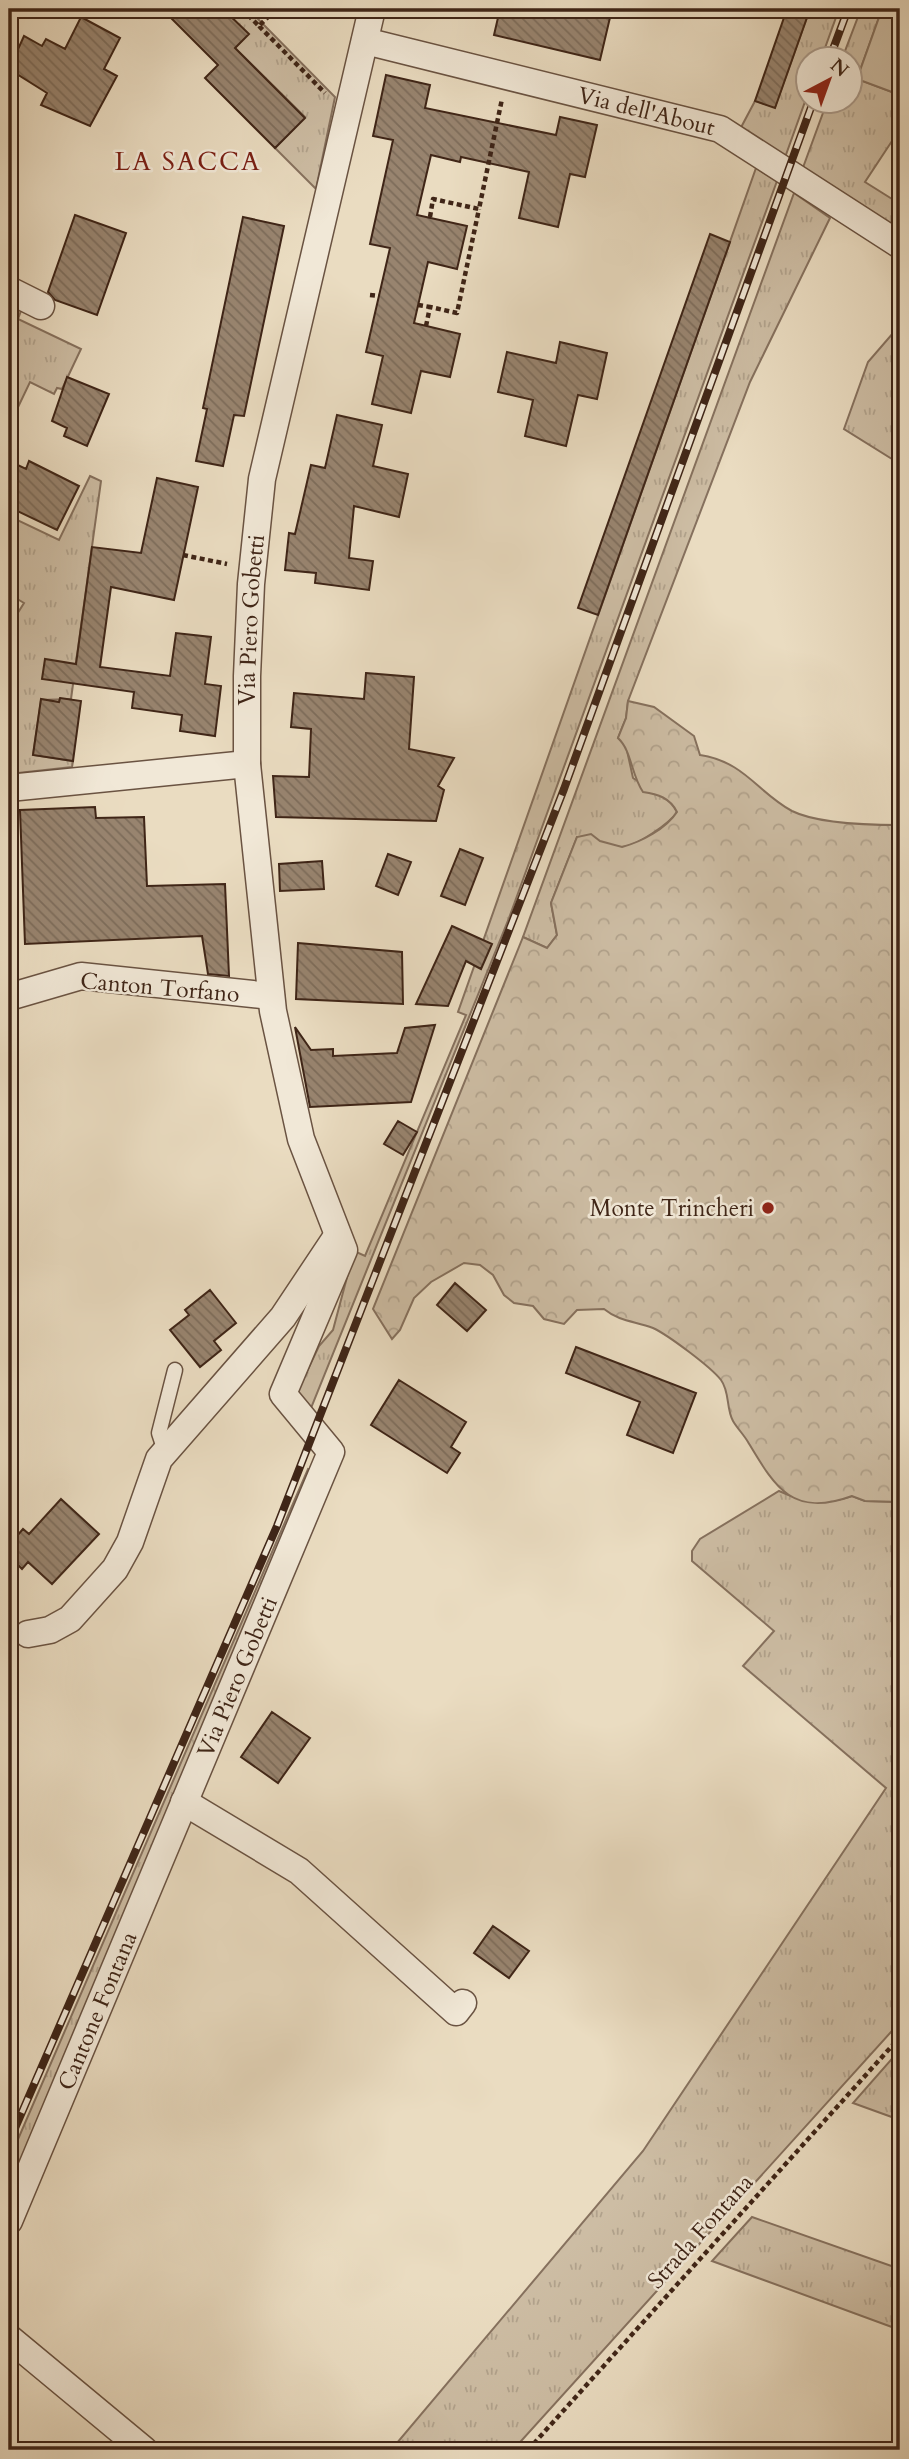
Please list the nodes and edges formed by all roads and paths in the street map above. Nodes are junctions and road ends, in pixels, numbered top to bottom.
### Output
1 (242, 9) edge
2 (276, 9) edge
3 (372, 9) edge
4 (259, 26) junction
5 (365, 41) junction
6 (507, 76) junction
7 (348, 116) junction
8 (479, 209) junction
9 (430, 218) dead end
10 (900, 245) edge
11 (9, 290) edge
12 (370, 295) dead end
13 (379, 296) dead end
14 (418, 304) dead end
15 (41, 306) dead end
16 (430, 307) junction
17 (426, 326) dead end
18 (183, 555) dead end
19 (253, 570) junction
20 (247, 764) junction
21 (9, 788) edge
22 (271, 996) junction
23 (9, 997) edge
24 (338, 1234) junction
25 (174, 1370) dead end
26 (165, 1451) junction
27 (27, 1634) dead end
28 (184, 1802) junction
29 (463, 2003) dead end
30 (900, 2037) edge
31 (9, 2221) edge
32 (9, 2338) edge
33 (140, 2448) edge
34 (528, 2450) edge

1 - 4 path
2 - 4 path
3 - 5 street, Via Piero Gobetti
4 - 7 path
5 - 6 street, Via dell'About
5 - 7 street, Via Piero Gobetti
6 - 8 path
6 - 10 street, Via dell'About
7 - 19 street, Via Piero Gobetti
8 - 9 path
8 - 16 path
11 - 15 street
12 - 13 path
14 - 16 path
16 - 17 path
18 - 19 path
19 - 20 street, Via Piero Gobetti
20 - 21 street
20 - 22 street, Via Piero Gobetti
22 - 23 street, Canton Torfano
22 - 24 street, Via Piero Gobetti
24 - 26 street
24 - 28 street, Via Piero Gobetti
25 - 26 lane
26 - 27 street
28 - 29 street
28 - 31 street, Cantone Fontana
30 - 34 path, Strada Fontana
32 - 33 street

